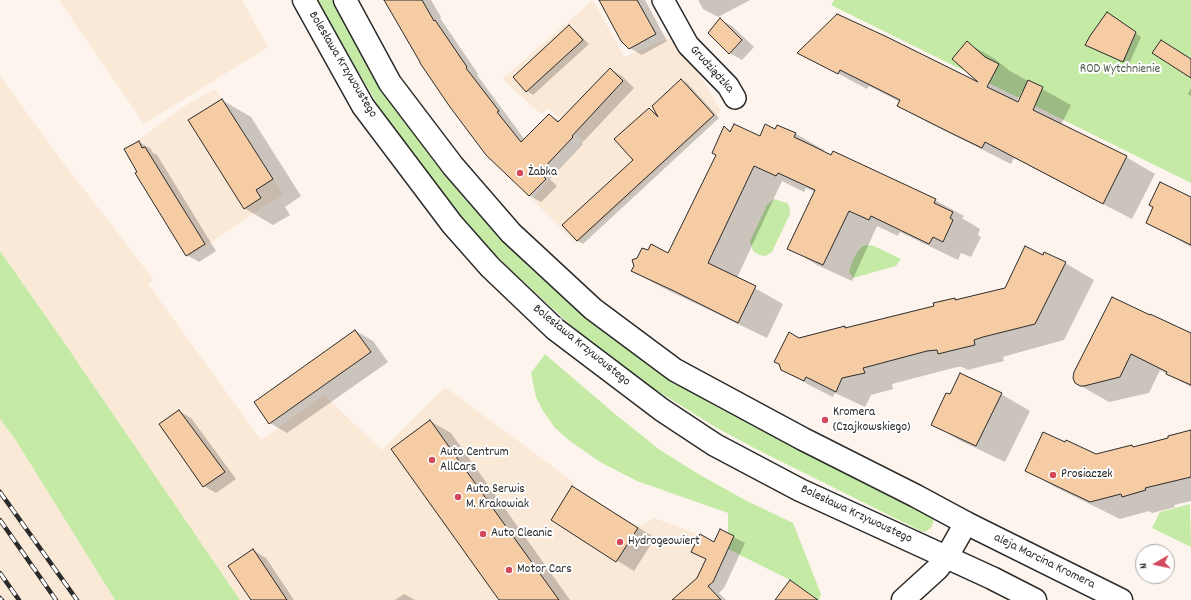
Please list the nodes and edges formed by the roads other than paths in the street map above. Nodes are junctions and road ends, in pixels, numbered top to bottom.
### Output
1 (304, 0) edge
2 (345, 0) edge
3 (663, 0) edge
4 (735, 98) dead end
5 (966, 523) junction
6 (946, 558) junction
7 (903, 600) edge
8 (1035, 600) edge
9 (1121, 600) edge

1 - 6 main road, Bolesława Krzywoustego
2 - 5 main road
3 - 4 street, Grudziądzka
5 - 6 main road
5 - 9 main road, aleja Marcina Kromera
6 - 7 main road
6 - 8 main road

